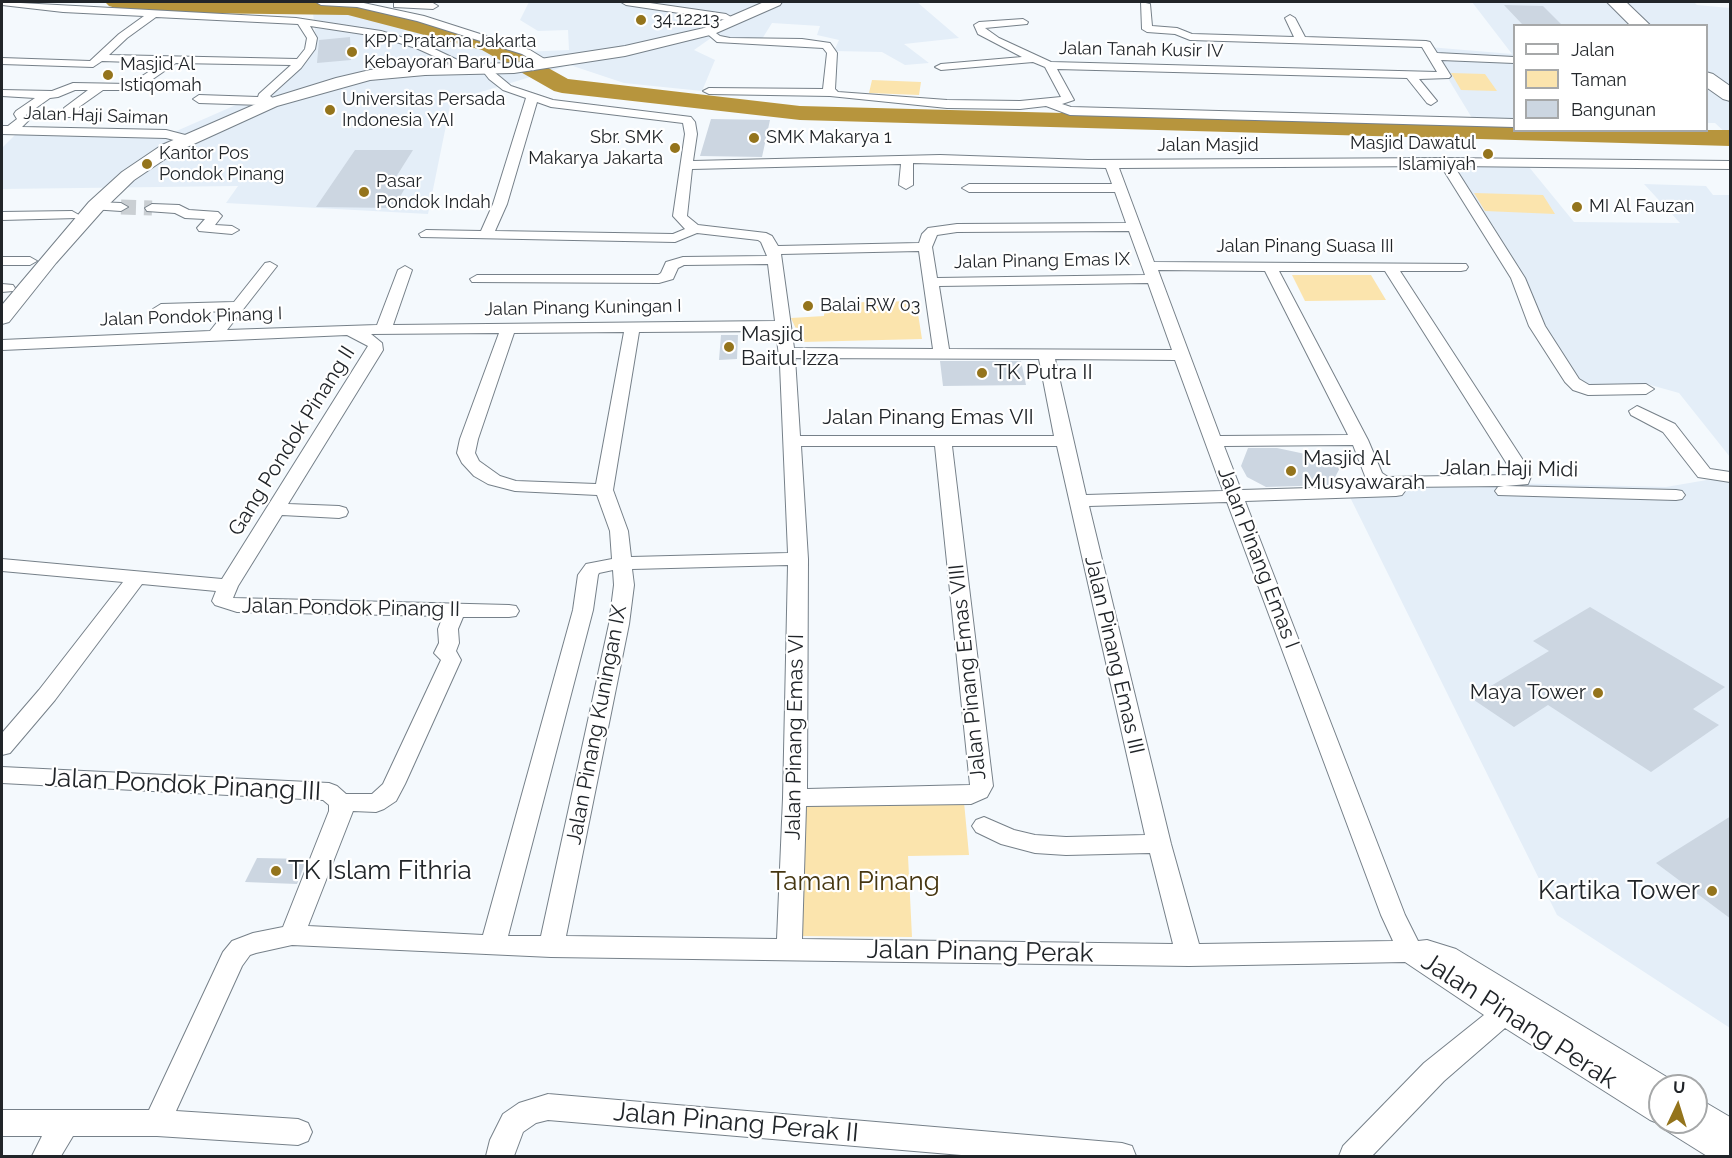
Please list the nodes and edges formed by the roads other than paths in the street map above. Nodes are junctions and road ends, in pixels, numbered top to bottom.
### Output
1 (3, 2) edge
2 (321, 2) edge
3 (626, 2) edge
4 (762, 2) edge
5 (775, 2) edge
6 (1616, 2) edge
7 (357, 3) edge
8 (435, 4) edge
9 (1144, 4) dead end
10 (384, 9) junction
11 (155, 13) junction
12 (726, 17) junction
13 (420, 18) junction
14 (1290, 18) dead end
15 (302, 22) junction
16 (1023, 22) dead end
17 (1640, 24) edge
18 (709, 31) junction
19 (1301, 40) junction
20 (1434, 56) junction
21 (100, 58) junction
22 (1035, 59) junction
23 (173, 60) junction
24 (1510, 60) edge
25 (2, 61) edge
26 (300, 62) junction
27 (526, 63) junction
28 (460, 64) junction
29 (1049, 65) junction
30 (489, 66) junction
31 (941, 67) dead end
32 (1411, 76) junction
33 (1708, 79) edge
34 (100, 87) junction
35 (709, 91) dead end
36 (2, 93) edge
37 (831, 93) junction
38 (47, 95) junction
39 (1731, 95) edge
40 (532, 98) junction
41 (199, 99) dead end
42 (1069, 99) junction
43 (265, 100) junction
44 (1176, 101) dead end
45 (1431, 101) dead end
46 (1708, 102) edge
47 (1049, 103) junction
48 (69, 114) dead end
49 (1731, 116) edge
50 (1513, 123) edge
51 (6, 130) edge
52 (185, 138) junction
53 (907, 161) junction
54 (1445, 162) junction
55 (1111, 164) junction
56 (686, 165) junction
57 (1731, 165) edge
58 (906, 185) dead end
59 (969, 188) dead end
60 (1119, 188) junction
61 (96, 206) junction
62 (121, 207) tunnel mouth
63 (152, 208) tunnel mouth
64 (72, 215) junction
65 (2, 216) edge
66 (1134, 227) junction
67 (695, 229) junction
68 (232, 230) dead end
69 (426, 234) dead end
70 (486, 235) junction
71 (925, 247) junction
72 (774, 255) junction
73 (2, 261) edge
74 (30, 261) junction
75 (270, 266) dead end
76 (1270, 267) junction
77 (1390, 267) junction
78 (1461, 267) dead end
79 (405, 270) dead end
80 (1151, 273) junction
81 (477, 279) dead end
82 (932, 282) junction
83 (4, 290) edge
84 (238, 306) junction
85 (161, 309) dead end
86 (2, 318) edge
87 (784, 326) junction
88 (632, 328) junction
89 (508, 329) junction
90 (367, 330) junction
91 (215, 335) junction
92 (2, 345) edge
93 (786, 353) junction
94 (942, 354) junction
95 (1046, 354) junction
96 (1181, 355) junction
97 (1646, 389) dead end
98 (1637, 411) dead end
99 (943, 440) junction
100 (1359, 440) junction
101 (793, 441) junction
102 (1064, 441) junction
103 (1214, 441) junction
104 (1731, 477) edge
105 (604, 490) junction
106 (1676, 495) dead end
107 (1234, 496) junction
108 (1078, 501) junction
109 (276, 509) junction
110 (339, 512) dead end
111 (798, 559) junction
112 (619, 564) junction
113 (2, 565) edge
114 (138, 576) junction
115 (228, 586) junction
116 (455, 610) junction
117 (509, 611) dead end
118 (2, 747) edge
119 (2, 775) edge
120 (795, 798) junction
121 (340, 802) junction
122 (984, 826) dead end
123 (1159, 844) junction
124 (292, 935) junction
125 (493, 946) junction
126 (551, 946) junction
127 (790, 950) junction
128 (1410, 950) junction
129 (1189, 955) junction
130 (1509, 1005) junction
131 (1648, 1081) edge
132 (1648, 1103) edge
133 (1708, 1118) edge
134 (2, 1123) edge
135 (157, 1123) junction
136 (65, 1124) junction
137 (298, 1132) dead end
138 (1731, 1132) edge
139 (1697, 1134) edge
140 (1731, 1155) edge
141 (46, 1156) edge
142 (500, 1156) edge
143 (1122, 1156) edge
144 (1353, 1156) edge

1 - 11 street
2 - 7 street
3 - 12 street
4 - 12 main road
5 - 18 main road
6 - 17 highway
7 - 10 street
8 - 10 street
8 - 13 street
9 - 19 street, Jalan Tanah Kusir IV
10 - 13 street
11 - 15 street
11 - 21 street
12 - 27 main road
13 - 27 street
14 - 19 street
15 - 26 street
15 - 28 street
16 - 22 street
18 - 27 main road
18 - 37 street
19 - 20 street, Jalan Tanah Kusir IV
20 - 24 street, Jalan Tanah Kusir IV
20 - 32 street, Jalan Tanah Kusir IV
21 - 23 street
21 - 25 street
22 - 29 street
22 - 31 street
23 - 26 street
23 - 34 street
26 - 43 street
27 - 30 main road
28 - 30 main road
28 - 43 main road
29 - 32 street, Jalan Tanah Kusir IV
29 - 42 street, Jalan Tanah Kusir IV
30 - 40 street
30 - 52 main road
32 - 45 street
33 - 39 highway
34 - 38 street
34 - 48 street
35 - 37 street
36 - 38 street
37 - 47 street
38 - 51 street
40 - 56 street
40 - 70 street
41 - 43 street
42 - 44 street
42 - 47 street
43 - 52 main road
46 - 49 highway
47 - 50 street
51 - 52 street, Jalan Haji Saiman
52 - 61 main road
52 - 64 main road
53 - 55 street, Jalan Masjid
53 - 56 street, Jalan Masjid
53 - 58 street
54 - 55 street, Jalan Masjid
54 - 57 street, Jalan Masjid
54 - 97 street
55 - 60 street, Jalan Pinang Emas I
56 - 67 street
59 - 60 street
60 - 66 street, Jalan Pinang Emas I
61 - 62 street
61 - 86 main road
63 - 68 street
64 - 65 street
64 - 74 main road
66 - 71 street
66 - 80 street, Jalan Pinang Emas I
67 - 70 street
67 - 72 street
69 - 70 street
71 - 72 street
71 - 82 street
72 - 81 street
72 - 87 street, Jalan Pinang Emas VI
73 - 74 street
74 - 83 main road
75 - 84 street
76 - 77 street, Jalan Pinang Suasa III
76 - 80 street, Jalan Pinang Suasa III
76 - 100 street
77 - 78 street, Jalan Pinang Suasa III
77 - 100 street
79 - 90 street
80 - 82 street, Jalan Pinang Emas IX
80 - 96 street, Jalan Pinang Emas I
82 - 94 street
84 - 85 street
84 - 91 street
87 - 88 street, Jalan Pinang Kuningan I
87 - 93 street, Jalan Pinang Emas VI
88 - 89 street, Jalan Pinang Kuningan I
88 - 105 street, Jalan Pinang Kuningan IX
89 - 90 street, Jalan Pinang Kuningan I
89 - 105 street
90 - 91 street, Jalan Pondok Pinang I
90 - 109 street, Gang Pondok Pinang II
91 - 92 street, Jalan Pondok Pinang I
93 - 94 street
93 - 101 street, Jalan Pinang Emas VI
94 - 95 street
95 - 96 street
95 - 102 street, Jalan Pinang Emas III
96 - 103 street, Jalan Pinang Emas I
98 - 104 street
99 - 101 street, Jalan Pinang Emas VII
99 - 102 street, Jalan Pinang Emas VII
99 - 120 street, Jalan Pinang Emas VIII
100 - 103 street
101 - 111 street, Jalan Pinang Emas VI
102 - 108 street, Jalan Pinang Emas III
103 - 107 street, Jalan Pinang Emas I
105 - 112 street, Jalan Pinang Kuningan IX
106 - 107 street, Jalan Haji Midi
107 - 108 street, Jalan Haji Midi
107 - 128 street, Jalan Pinang Emas I
108 - 123 street, Jalan Pinang Emas III
109 - 110 street
109 - 115 street, Gang Pondok Pinang II
111 - 112 street
111 - 120 street, Jalan Pinang Emas VI
112 - 125 street
112 - 126 street, Jalan Pinang Kuningan IX
113 - 114 street, Jalan Pondok Pinang II
114 - 115 street, Jalan Pondok Pinang II
114 - 118 street
115 - 116 street, Jalan Pondok Pinang II
116 - 117 street, Jalan Pondok Pinang II
116 - 121 street
119 - 121 street, Jalan Pondok Pinang III
120 - 127 street, Jalan Pinang Emas VI
121 - 124 street, Jalan Pondok Pinang III
122 - 123 street
123 - 129 street, Jalan Pinang Emas III
124 - 125 street
124 - 135 street
125 - 126 street, Jalan Pinang Perak
126 - 127 street, Jalan Pinang Perak
127 - 129 street, Jalan Pinang Perak
128 - 129 street, Jalan Pinang Perak
128 - 130 street, Jalan Pinang Perak
130 - 131 street, Jalan Pinang Perak
130 - 132 street, Jalan Pinang Perak
130 - 144 street
133 - 138 street
134 - 136 street
135 - 136 street
135 - 137 street
136 - 141 street
139 - 140 street
142 - 143 street, Jalan Pinang Perak II

